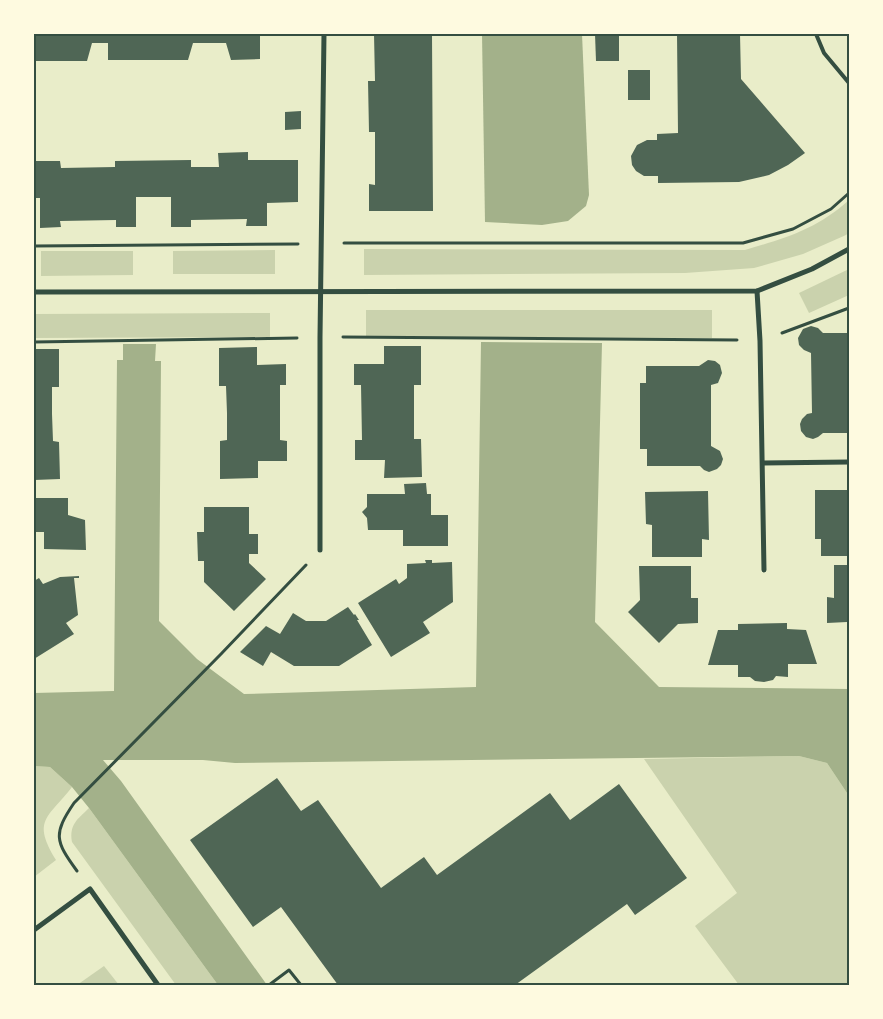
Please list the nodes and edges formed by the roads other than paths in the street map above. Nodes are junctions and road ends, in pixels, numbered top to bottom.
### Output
1 (324, 34) edge
2 (816, 34) edge
3 (849, 83) edge
4 (849, 249) edge
5 (321, 291) junction
6 (34, 292) edge
7 (756, 292) junction
8 (849, 462) edge
9 (763, 463) junction
10 (320, 550) road end
11 (764, 570) dead end
12 (34, 930) edge
13 (158, 985) edge

1 - 5 street
2 - 3 lane
4 - 7 street
5 - 6 street
5 - 7 street
5 - 10 street
7 - 9 street
8 - 9 street
9 - 11 street
12 - 13 street

